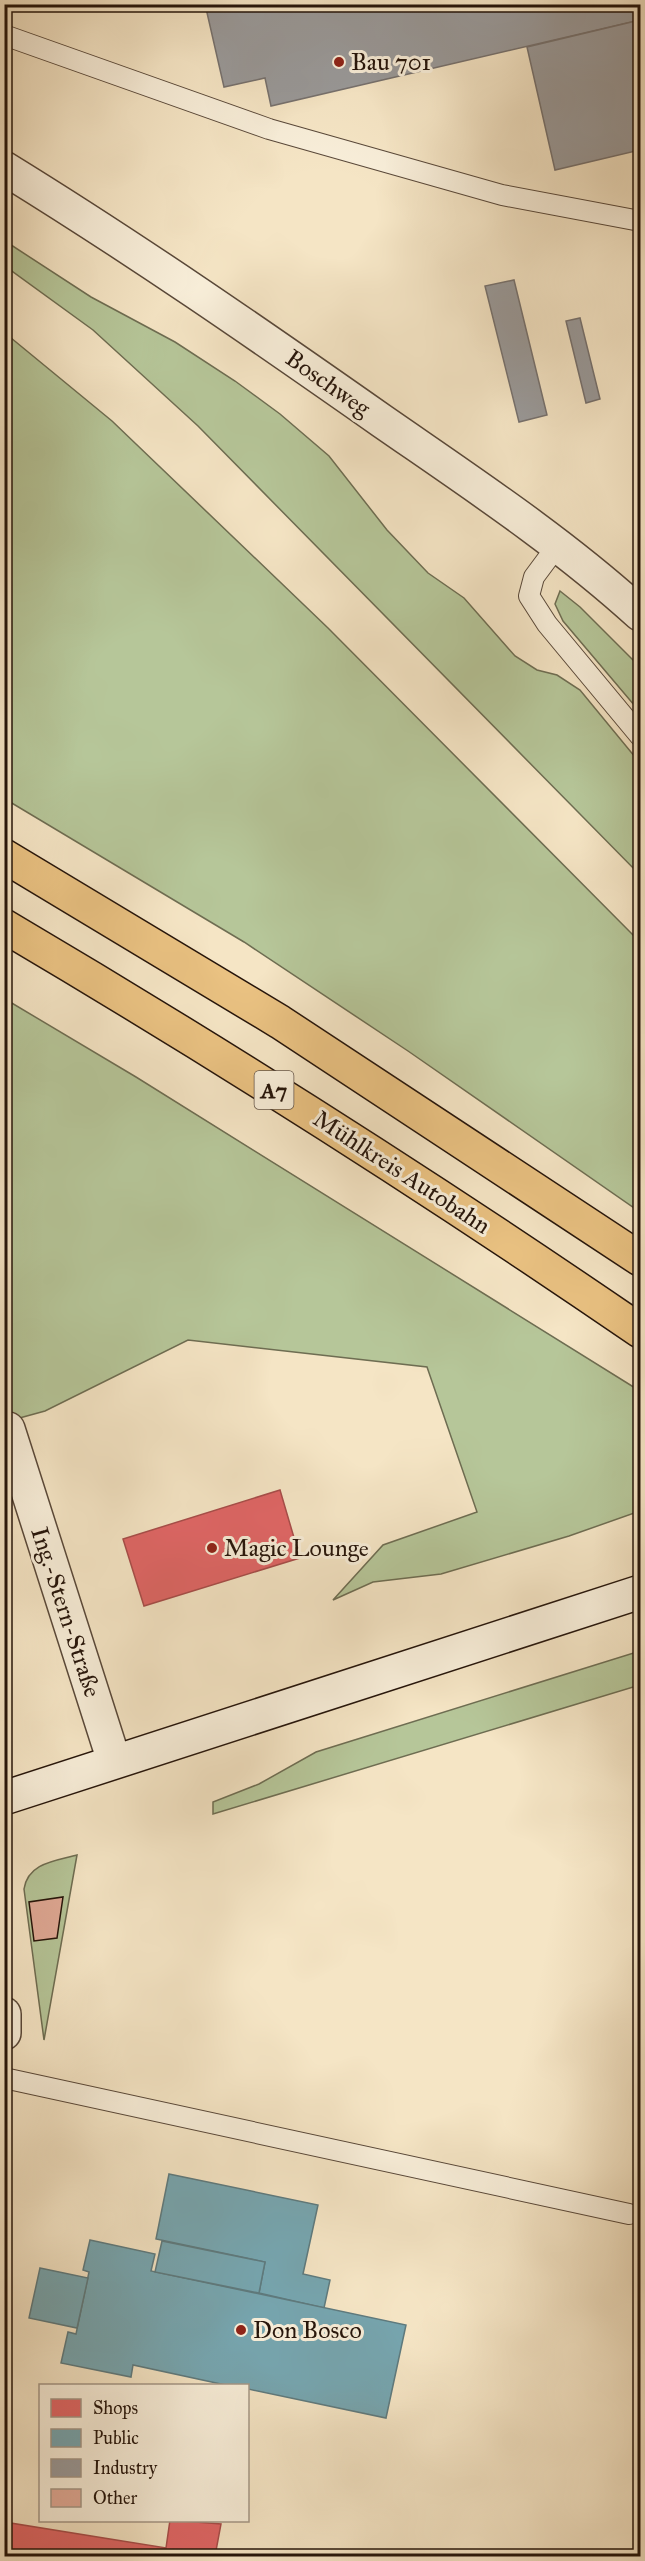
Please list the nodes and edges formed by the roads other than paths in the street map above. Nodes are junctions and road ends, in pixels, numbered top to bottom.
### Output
1 (4, 35) edge
2 (4, 168) edge
3 (640, 221) edge
4 (557, 546) junction
5 (640, 614) edge
6 (640, 736) edge
7 (4, 856) edge
8 (4, 926) edge
9 (640, 1259) edge
10 (640, 1331) edge
11 (8, 1430) dead end
12 (640, 1592) edge
13 (114, 1761) junction
14 (4, 1798) edge
15 (4, 2014) edge
16 (4, 2033) edge
17 (4, 2078) edge
18 (628, 2214) dead end

1 - 3 lane
2 - 4 street, Boschweg
4 - 5 street, Boschweg
4 - 6 lane
7 - 9 highway, A7
8 - 10 highway, Mühlkreis Autobahn / A7
11 - 13 street, Ing.-Stern-Straße
12 - 13 street
13 - 14 street
15 - 16 street
17 - 18 lane

